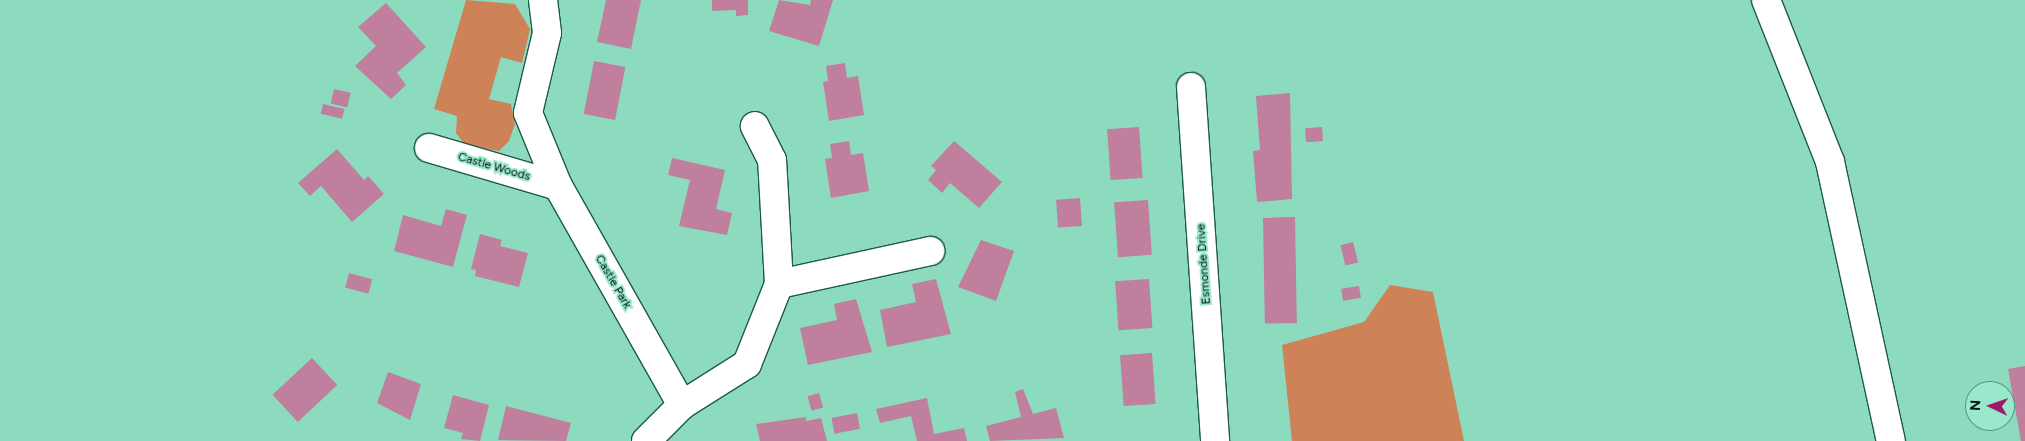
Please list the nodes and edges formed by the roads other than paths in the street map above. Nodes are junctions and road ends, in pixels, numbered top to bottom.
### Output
1 (543, 0) edge
2 (1766, 0) edge
3 (1191, 87) dead end
4 (755, 126) dead end
5 (429, 148) dead end
6 (558, 186) junction
7 (930, 251) dead end
8 (779, 284) junction
9 (682, 405) junction
10 (646, 441) edge
11 (1215, 441) edge
12 (1891, 441) edge

1 - 6 street, Castle Park
2 - 12 street
3 - 11 street, Esmonde Drive
4 - 8 street
5 - 6 street, Castle Woods
6 - 9 street, Castle Park
7 - 8 street
8 - 9 street
9 - 10 street

